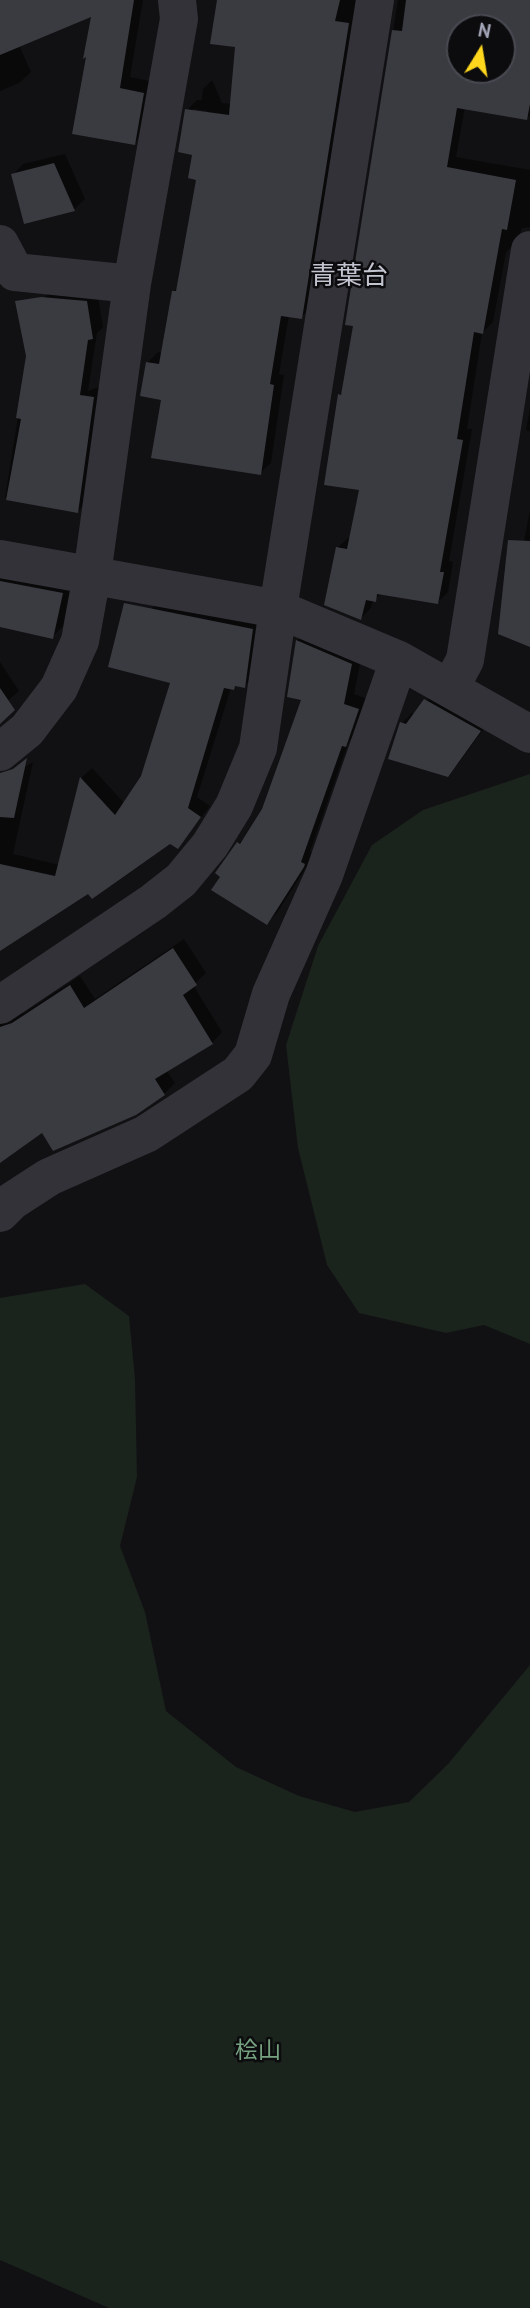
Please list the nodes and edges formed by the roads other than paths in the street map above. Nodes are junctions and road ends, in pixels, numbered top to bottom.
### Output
1 (177, 0) edge
2 (375, 0) edge
3 (530, 250) edge
4 (5, 266) edge
5 (132, 284) junction
6 (0, 559) edge
7 (92, 575) junction
8 (278, 609) junction
9 (398, 660) junction
10 (450, 688) junction
11 (530, 734) edge
12 (0, 752) edge
13 (0, 1005) edge
14 (0, 1213) edge

1 - 5 street
2 - 8 street
3 - 10 street
4 - 5 street
5 - 7 street
6 - 7 street
7 - 8 street
7 - 12 street
8 - 9 street
8 - 13 street
9 - 10 street
9 - 14 street
10 - 11 street

